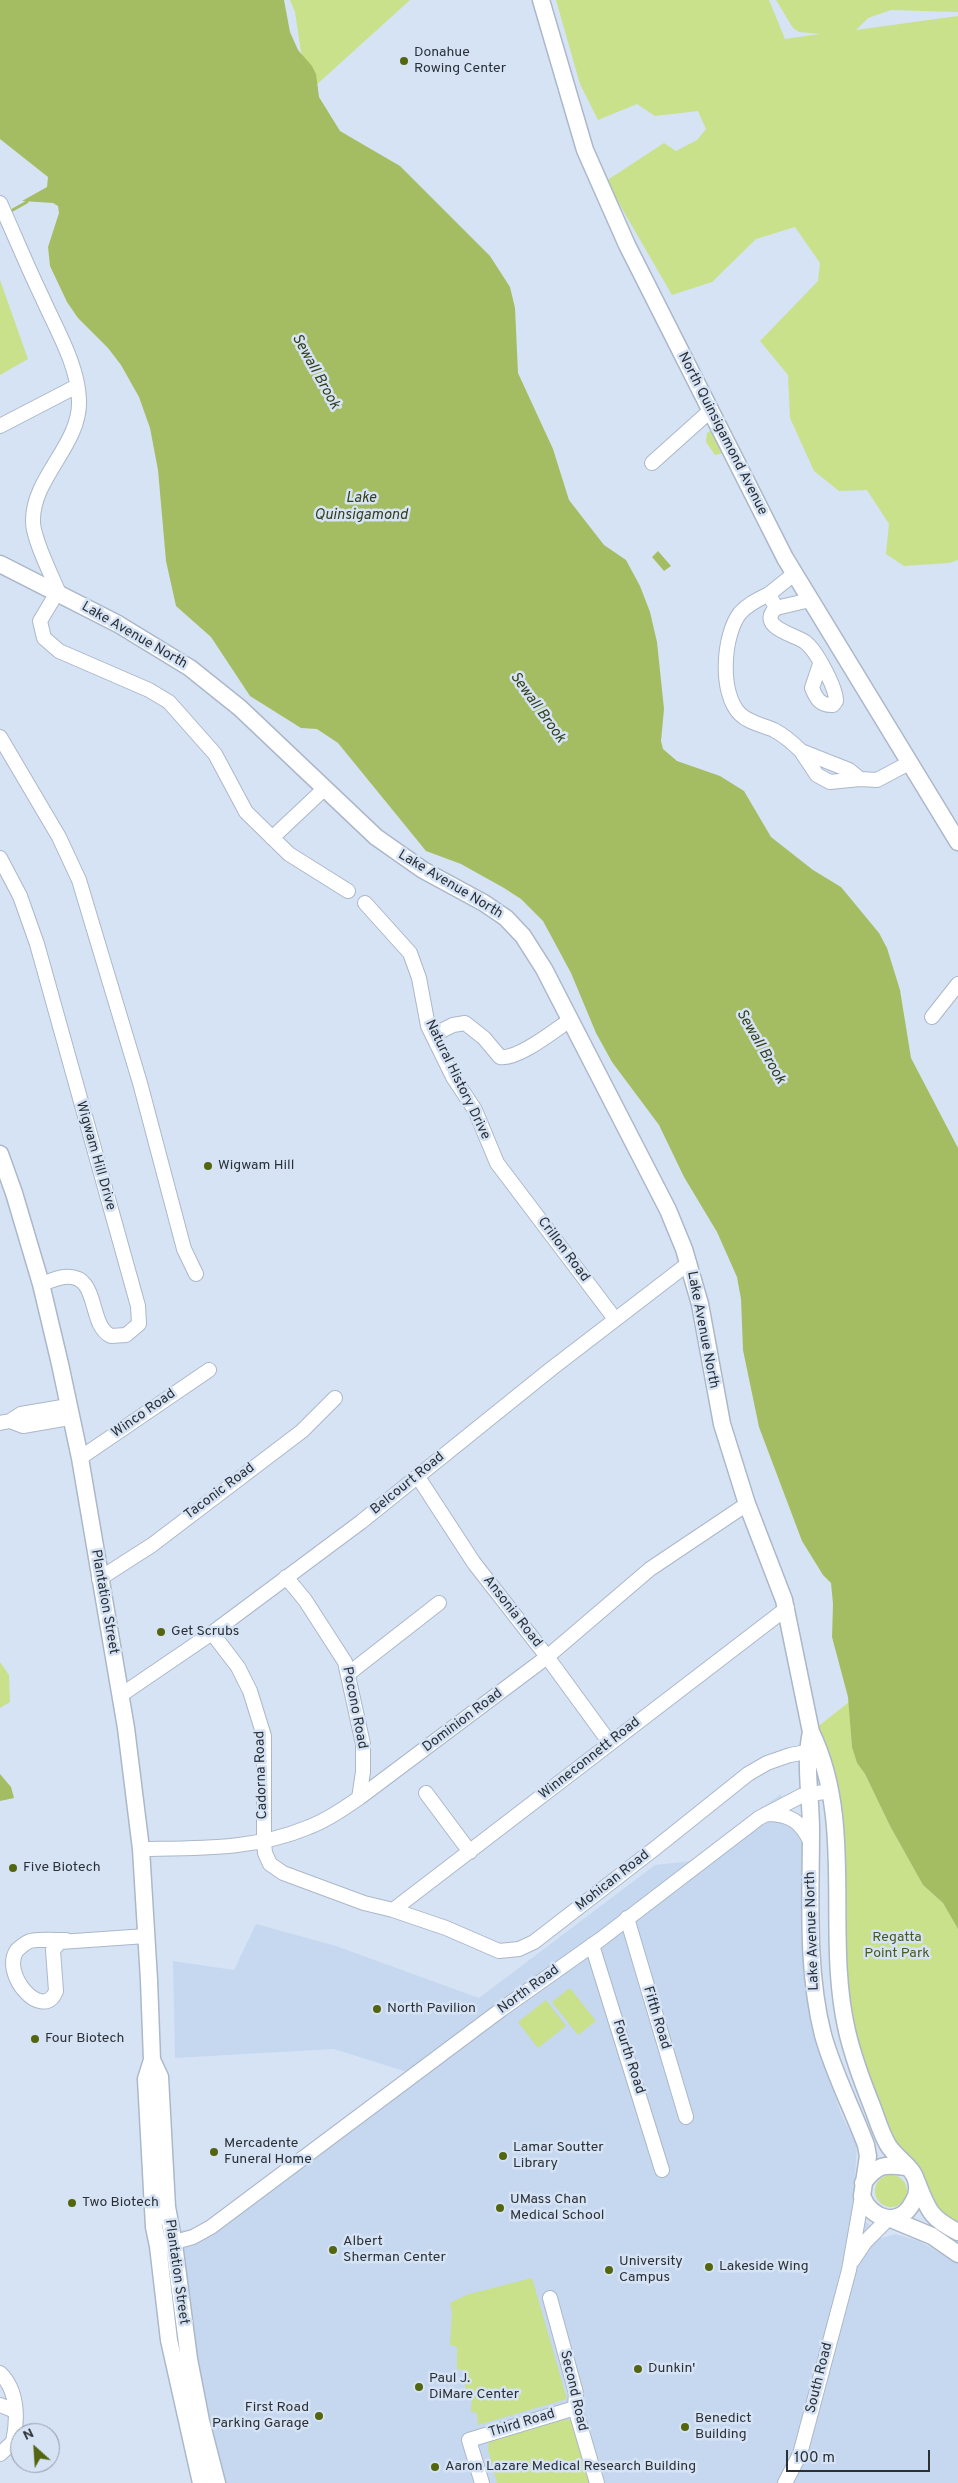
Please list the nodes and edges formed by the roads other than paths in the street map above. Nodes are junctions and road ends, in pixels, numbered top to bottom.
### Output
1 (541, 0) edge
2 (1, 205) edge
3 (77, 386) junction
4 (710, 410) junction
5 (0, 426) edge
6 (652, 463) dead end
7 (0, 564) edge
8 (794, 574) junction
9 (58, 592) junction
10 (769, 594) junction
11 (810, 600) junction
12 (776, 608) junction
13 (820, 664) dead end
14 (0, 737) edge
15 (801, 751) junction
16 (909, 763) junction
17 (860, 779) junction
18 (324, 789) junction
19 (272, 838) junction
20 (958, 842) edge
21 (0, 858) edge
22 (348, 891) dead end
23 (365, 903) dead end
24 (958, 984) edge
25 (932, 1017) dead end
26 (570, 1020) junction
27 (433, 1034) junction
28 (0, 1154) edge
29 (510, 1181) joint
30 (689, 1263) junction
31 (196, 1274) dead end
32 (41, 1284) junction
33 (616, 1319) junction
34 (209, 1370) dead end
35 (335, 1398) dead end
36 (69, 1412) junction
37 (5, 1422) edge
38 (80, 1458) junction
39 (418, 1477) junction
40 (747, 1504) junction
41 (286, 1577) junction
42 (99, 1579) junction
43 (439, 1603) dead end
44 (787, 1608) junction
45 (212, 1633) junction
46 (547, 1657) junction
47 (348, 1674) junction
48 (120, 1695) junction
49 (610, 1743) junction
50 (813, 1750) junction
51 (829, 1791) junction
52 (426, 1793) dead end
53 (810, 1794) junction
54 (359, 1798) junction
55 (766, 1814) junction
56 (264, 1842) junction
57 (811, 1843) junction
58 (141, 1849) junction
59 (470, 1852) junction
60 (393, 1910) junction
61 (627, 1918) junction
62 (146, 1936) junction
63 (66, 1940) junction
64 (592, 1945) junction
65 (856, 2066) junction
66 (835, 2073) junction
67 (686, 2117) dead end
68 (662, 2170) dead end
69 (911, 2173) junction
70 (863, 2190) junction
71 (889, 2219) junction
72 (958, 2232) edge
73 (166, 2245) junction
74 (958, 2254) edge
75 (848, 2270) junction
76 (550, 2298) dead end
77 (0, 2373) edge
78 (0, 2405) edge
79 (575, 2408) junction
80 (15, 2411) junction
81 (0, 2454) edge
82 (202, 2483) edge
83 (217, 2483) edge
84 (482, 2483) edge
85 (597, 2483) edge
86 (785, 2483) edge

1 - 4 main road, North Quinsigamond Avenue
2 - 3 street
3 - 5 street
3 - 9 street
4 - 6 street
4 - 8 main road, North Quinsigamond Avenue
7 - 9 main road, Lake Avenue North
8 - 10 street
8 - 11 main road, North Quinsigamond Avenue
9 - 18 main road, Lake Avenue North
9 - 19 street
10 - 12 street
10 - 15 street
11 - 12 street
11 - 16 main road, North Quinsigamond Avenue
12 - 13 street
14 - 31 street
15 - 17 street
15 - 17 street
16 - 17 street
16 - 20 main road, North Quinsigamond Avenue
18 - 19 street
18 - 26 main road, Lake Avenue North
19 - 22 street
21 - 32 street, Wigwam Hill Drive
23 - 27 street, Natural History Drive
24 - 25 street
26 - 27 street
26 - 30 main road, Lake Avenue North
27 - 29 street, Natural History Drive
28 - 32 main road, Plantation Street
29 - 33 street, Crillon Road
30 - 33 street, Belcourt Road
30 - 40 main road, Lake Avenue North
32 - 36 main road, Plantation Street
33 - 39 street, Belcourt Road
34 - 38 street, Winco Road
35 - 42 street, Taconic Road
36 - 37 street
36 - 38 main road, Plantation Street
38 - 42 main road, Plantation Street
39 - 41 street, Belcourt Road
39 - 46 street, Ansonia Road
40 - 44 main road, Lake Avenue North
40 - 46 street, Dominion Road
41 - 45 street, Belcourt Road
41 - 47 street, Pocono Road
42 - 48 main road, Plantation Street
43 - 47 street
44 - 49 street, Winneconnett Road
44 - 50 main road, Lake Avenue North
45 - 48 street, Belcourt Road
45 - 56 street, Cadorna Road
46 - 49 street, Ansonia Road
46 - 54 street, Dominion Road
47 - 54 street, Pocono Road
48 - 58 main road, Plantation Street
49 - 59 street, Winneconnett Road
50 - 51 main road, Lake Avenue North
50 - 53 main road, Lake Avenue North
50 - 60 street, Mohican Road
51 - 53 street, North Road
51 - 65 main road, Lake Avenue North
52 - 59 street
53 - 55 street, North Road
53 - 57 main road, Lake Avenue North
54 - 56 street, Dominion Road
55 - 57 street
55 - 61 street, North Road
56 - 58 street, Dominion Road
56 - 60 street, Cadorna Road
57 - 66 main road, Lake Avenue North
58 - 62 main road, Plantation Street
59 - 60 street, Winneconnett Road
61 - 64 street, North Road
61 - 67 street, Fifth Road
62 - 63 street
62 - 73 main road, Plantation Street
63 - 63 street
64 - 68 street, Fourth Road
64 - 73 street, North Road
65 - 66 street
65 - 69 main road, Lake Avenue North
66 - 70 main road, Lake Avenue North
69 - 70 main road
69 - 71 main road
69 - 72 main road, Lake Avenue North
70 - 71 main road
70 - 75 street, South Road
71 - 74 main road
71 - 75 street, South Road
73 - 82 main road, Plantation Street
73 - 83 main road, Plantation Street
75 - 86 street, South Road
76 - 79 street, Second Road
77 - 80 street
78 - 80 street
79 - 84 street, Third Road
79 - 85 street, Second Road
80 - 81 street

